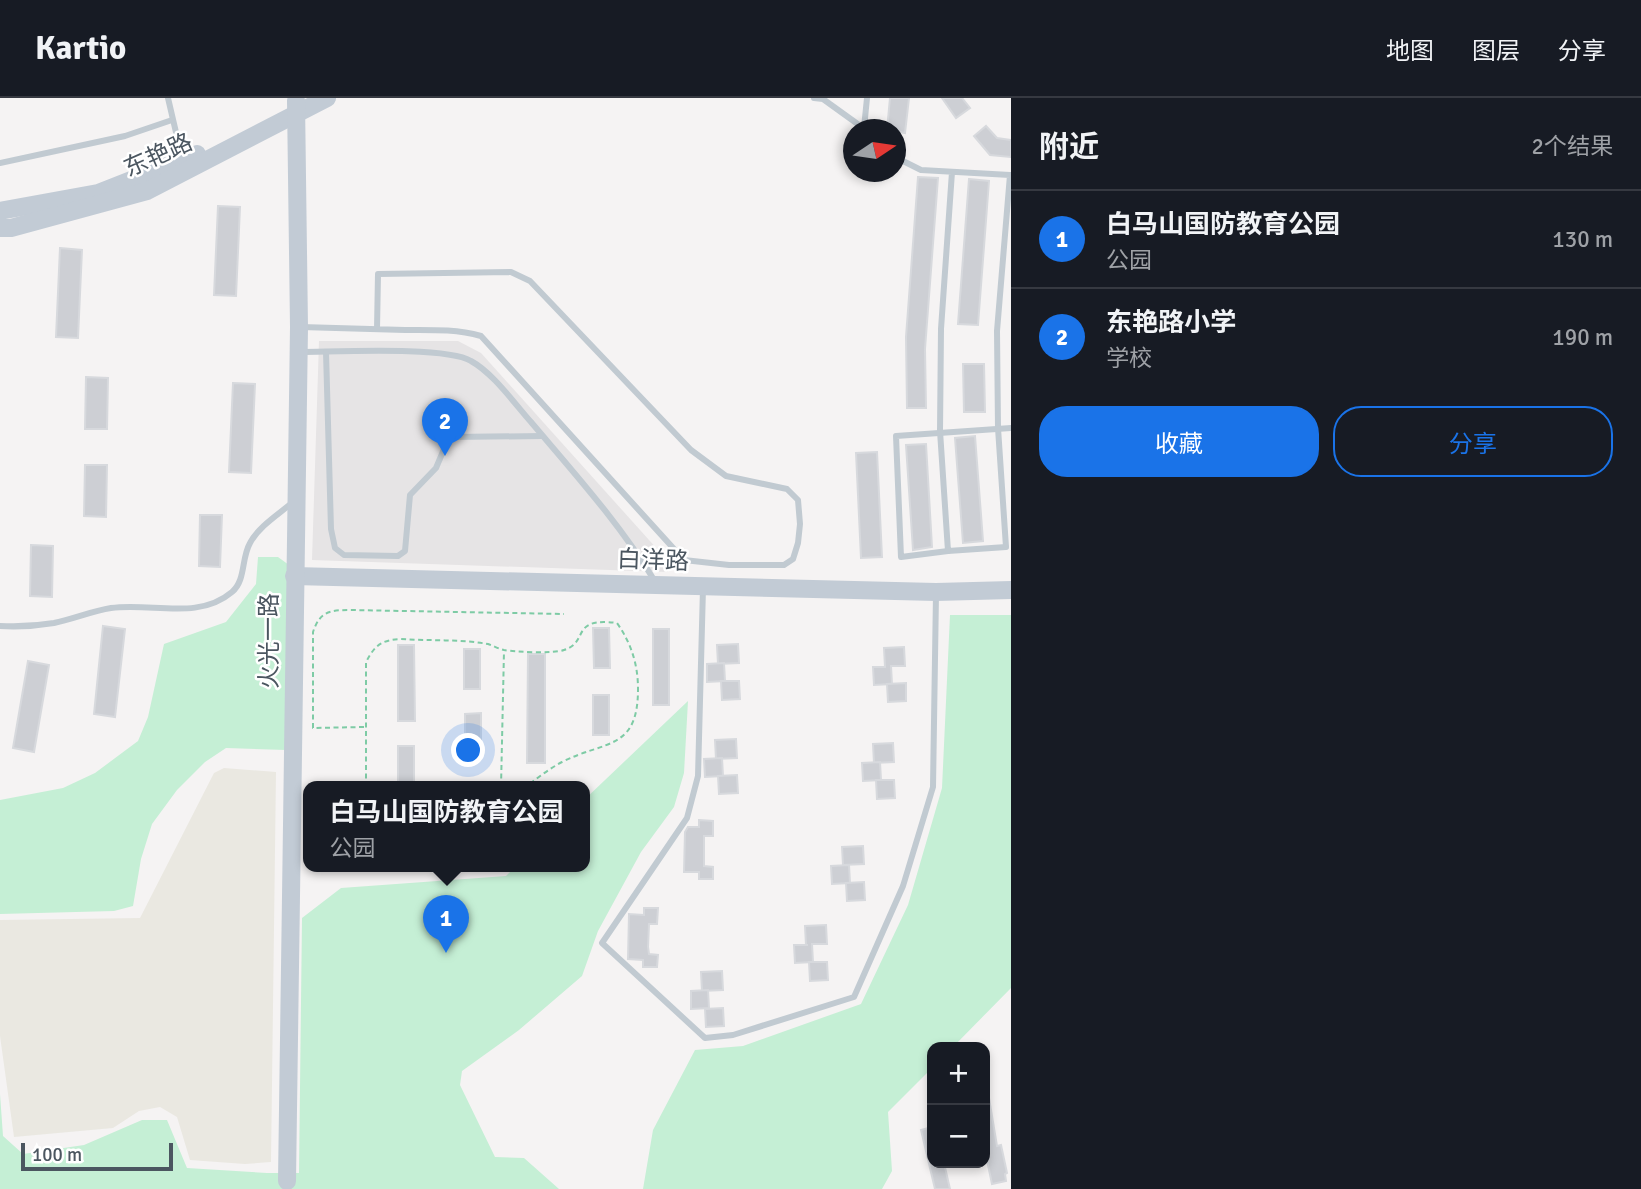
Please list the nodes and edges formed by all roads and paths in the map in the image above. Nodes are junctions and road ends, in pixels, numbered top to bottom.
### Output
1 (168, 98) edge
2 (327, 98) edge
3 (814, 98) edge
4 (823, 98) edge
5 (867, 98) edge
6 (298, 104) edge
7 (851, 119) edge
8 (866, 119) edge
9 (172, 120) junction
10 (182, 160) junction
11 (906, 162) edge
12 (0, 163) edge
13 (952, 172) junction
14 (0, 211) edge
15 (0, 228) edge
16 (299, 327) junction
17 (377, 329) junction
18 (299, 352) junction
19 (326, 352) junction
20 (998, 428) junction
21 (1011, 428) edge
22 (940, 431) junction
23 (542, 436) junction
24 (295, 501) junction
25 (948, 551) junction
26 (294, 576) junction
27 (657, 584) junction
28 (704, 586) junction
29 (1011, 590) edge
30 (936, 592) junction
31 (564, 614) dead end
32 (0, 626) edge
33 (504, 650) junction
34 (365, 727) junction
35 (366, 781) edge
36 (500, 781) edge
37 (534, 781) edge
38 (287, 1181) dead end

1 - 9 lane
2 - 6 street, 东艳路
3 - 4 lane
4 - 7 lane
5 - 8 lane
6 - 10 street, 东艳路
6 - 15 street, 东艳路
6 - 16 street, 火光一路
9 - 10 lane
9 - 12 lane
10 - 14 street, 东艳路
11 - 13 lane
13 - 20 lane
13 - 22 lane
16 - 17 lane
16 - 18 street, 火光一路
17 - 17 lane
18 - 19 lane
18 - 24 street, 火光一路
19 - 23 lane
19 - 23 lane
20 - 21 lane
20 - 22 lane
20 - 25 lane
22 - 25 lane
22 - 25 lane
23 - 27 lane
24 - 26 street, 火光一路
24 - 32 lane
26 - 27 street, 白洋路
26 - 38 street, 火光一路
27 - 28 street, 白洋路
28 - 30 street, 白洋路
28 - 30 lane
29 - 30 street, 白洋路
31 - 34 path
33 - 34 path
33 - 36 path
33 - 37 path
34 - 35 path

